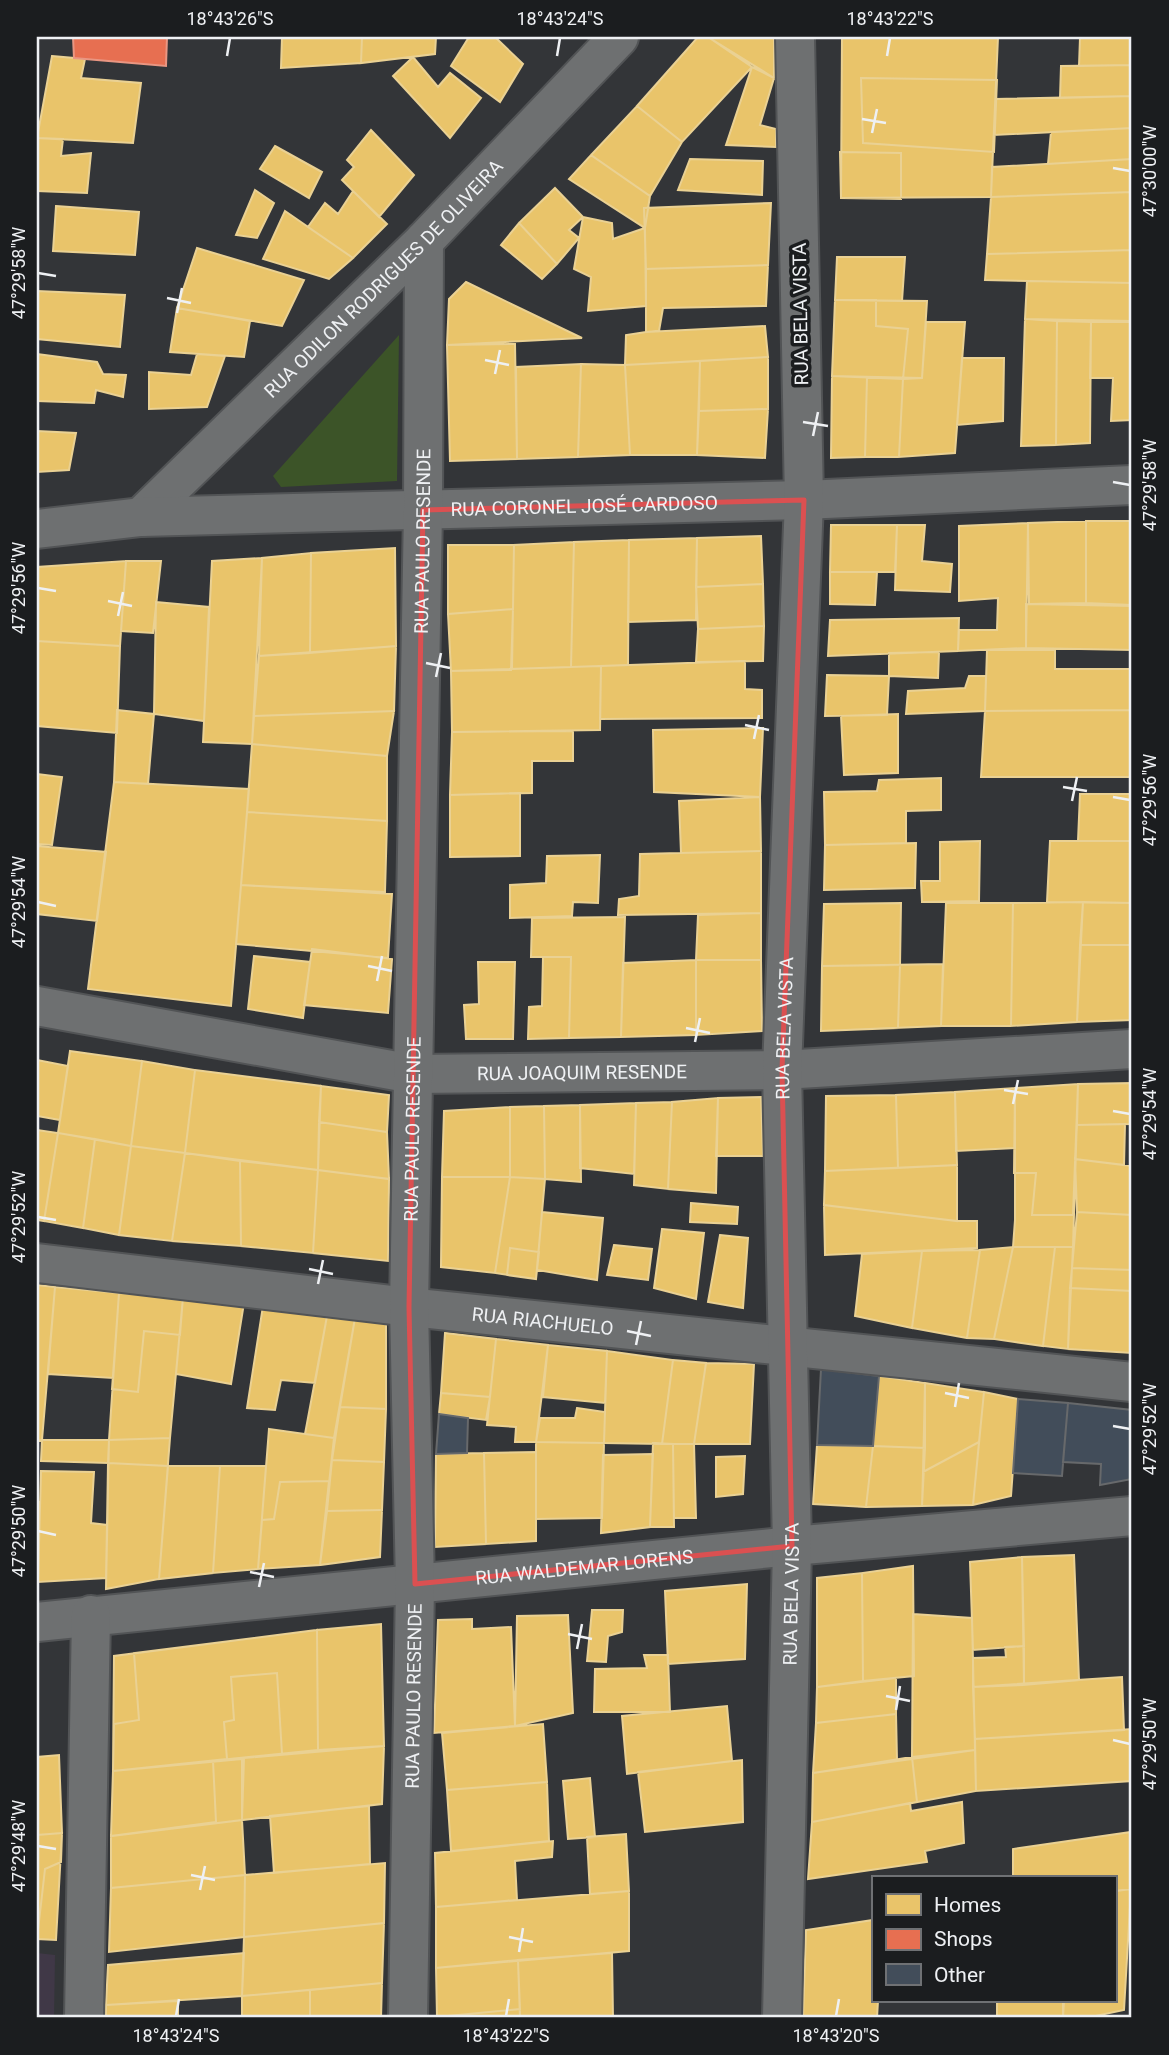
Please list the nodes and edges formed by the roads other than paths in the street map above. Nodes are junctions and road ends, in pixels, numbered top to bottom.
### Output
1 (619, 37) edge
2 (795, 37) edge
3 (424, 241) junction
4 (1132, 485) edge
5 (804, 500) junction
6 (423, 510) junction
7 (141, 517) junction
8 (37, 529) edge
9 (37, 1006) edge
10 (1132, 1049) edge
11 (782, 1070) junction
12 (413, 1074) junction
13 (37, 1263) edge
14 (408, 1307) junction
15 (788, 1346) junction
16 (1132, 1382) edge
17 (1132, 1516) edge
18 (792, 1546) junction
19 (415, 1584) junction
20 (91, 1615) junction
21 (37, 1622) edge
22 (84, 2018) edge
23 (408, 2018) edge
24 (782, 2018) edge

1 - 3 street, RUA ODILON RODRIGUES DE OLIVEIRA
2 - 5 street, RUA BELA VISTA
3 - 6 street, RUA PAULO RESENDE
3 - 7 street, RUA ODILON RODRIGUES DE OLIVEIRA
4 - 5 street, RUA CORONEL JOSÉ CARDOSO
5 - 6 street, RUA CORONEL JOSÉ CARDOSO
5 - 11 street, RUA BELA VISTA
6 - 7 street, RUA CORONEL JOSÉ CARDOSO
6 - 12 street, RUA PAULO RESENDE
7 - 8 street, RUA CORONEL JOSÉ CARDOSO
9 - 12 street, RUA JOAQUIM RESENDE
10 - 11 street, RUA JOAQUIM RESENDE
11 - 12 street, RUA JOAQUIM RESENDE
11 - 15 street, RUA BELA VISTA
12 - 14 street, RUA PAULO RESENDE
13 - 14 street, RUA RIACHUELO
14 - 15 street, RUA RIACHUELO
14 - 19 street, RUA PAULO RESENDE
15 - 16 street, RUA RIACHUELO
15 - 18 street, RUA BELA VISTA
17 - 18 street, RUA WALDEMAR LORENS
18 - 19 street, RUA WALDEMAR LORENS
18 - 24 street, RUA BELA VISTA
19 - 20 street, RUA WALDEMAR LORENS
19 - 23 street, RUA PAULO RESENDE
20 - 21 street, RUA WALDEMAR LORENS
20 - 22 street

